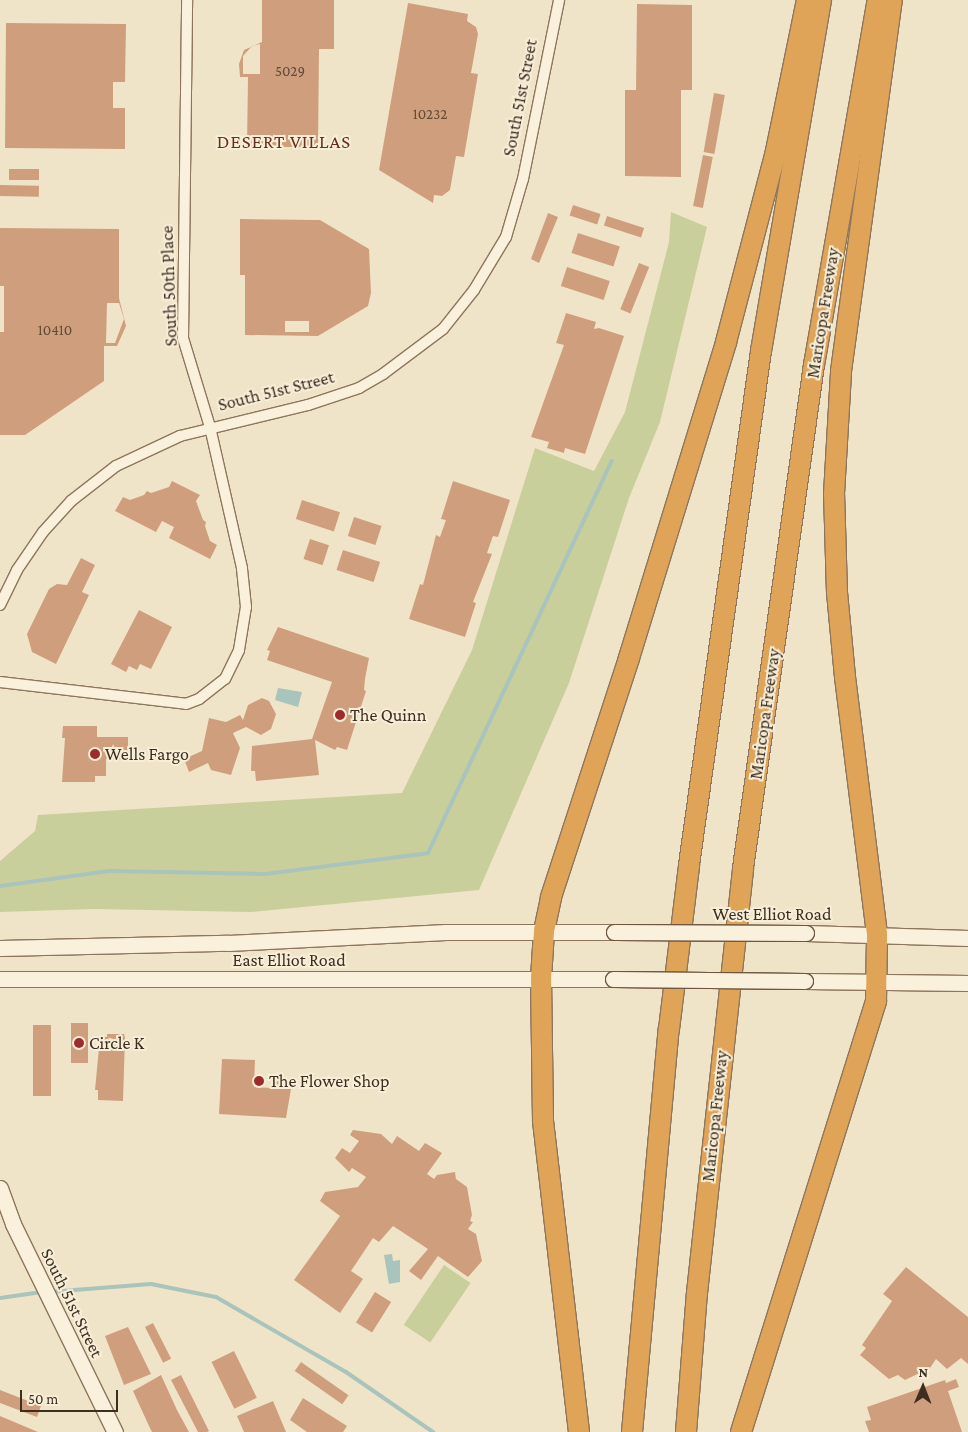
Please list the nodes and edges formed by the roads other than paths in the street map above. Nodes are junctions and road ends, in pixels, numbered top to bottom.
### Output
1 (186, 0) edge
2 (559, 0) edge
3 (808, 0) edge
4 (821, 0) edge
5 (878, 0) edge
6 (892, 0) edge
7 (210, 427) junction
8 (0, 605) edge
9 (0, 682) edge
10 (544, 931) junction
11 (575, 931) joint
12 (878, 934) junction
13 (968, 938) edge
14 (0, 948) edge
15 (541, 978) junction
16 (0, 979) edge
17 (877, 982) junction
18 (968, 983) edge
19 (0, 1188) edge
20 (114, 1432) edge
21 (579, 1432) edge
22 (632, 1432) edge
23 (686, 1432) edge
24 (741, 1432) edge

1 - 7 street, South 50th Place
2 - 7 street, South 51st Street
3 - 10 highway
4 - 22 highway
5 - 23 highway, Maricopa Freeway
6 - 12 highway
7 - 8 street, South 51st Street
7 - 9 street, South 50th Place
10 - 11 main road, East Elliot Road
10 - 14 main road, East Elliot Road
10 - 15 highway
11 - 12 main road, West Elliot Road, bridge
12 - 13 main road, West Elliot Road
12 - 17 highway
15 - 16 main road, East Elliot Road
15 - 17 main road, East Elliot Road, bridge
15 - 21 highway
17 - 18 main road
17 - 24 highway
19 - 20 main road, South 51st Street

